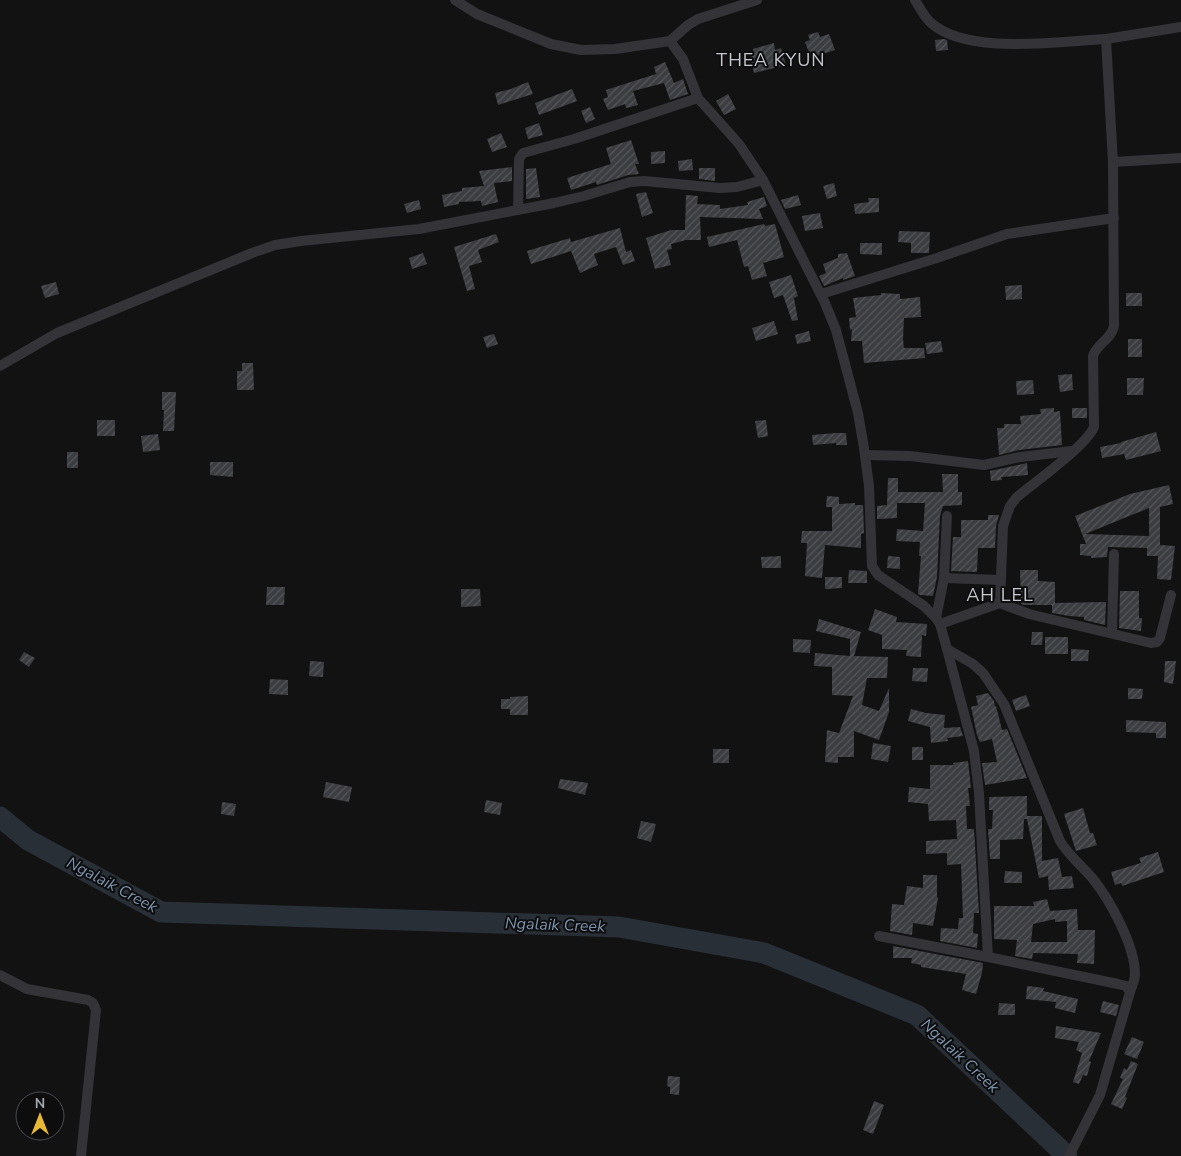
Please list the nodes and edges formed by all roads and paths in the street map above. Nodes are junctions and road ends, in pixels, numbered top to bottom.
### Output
1 (456, 0) edge
2 (757, 0) edge
3 (915, 0) edge
4 (1181, 28) edge
5 (1106, 39) junction
6 (670, 40) junction
7 (698, 98) junction
8 (1181, 158) edge
9 (1113, 162) junction
10 (763, 180) junction
11 (518, 210) junction
12 (1114, 218) junction
13 (1100, 221) junction
14 (1113, 238) junction
15 (821, 294) junction
16 (0, 366) edge
17 (1073, 451) junction
18 (865, 455) junction
19 (947, 516) dead end
20 (1114, 554) dead end
21 (944, 578) junction
22 (1001, 580) junction
23 (1171, 595) dead end
24 (1000, 603) junction
25 (938, 621) junction
26 (1112, 634) junction
27 (947, 649) junction
28 (879, 936) dead end
29 (988, 957) junction
30 (0, 975) edge
31 (1130, 992) junction
32 (80, 1156) edge
33 (1069, 1156) edge

1 - 6 street
2 - 6 street
3 - 5 street
4 - 5 street
5 - 9 street
6 - 7 street
7 - 10 street
7 - 11 street
8 - 9 street
9 - 12 street
10 - 11 street
10 - 15 street
11 - 16 street
12 - 13 street
12 - 14 street
13 - 14 street
13 - 15 street
14 - 17 street
15 - 18 street
17 - 18 street
17 - 22 street
18 - 25 street
19 - 21 street
20 - 26 street
21 - 22 street
21 - 25 street
22 - 24 street
23 - 26 street
24 - 25 street
24 - 26 street
25 - 27 street
27 - 29 street
27 - 31 street
28 - 29 street
29 - 31 street
30 - 32 street
31 - 33 street

